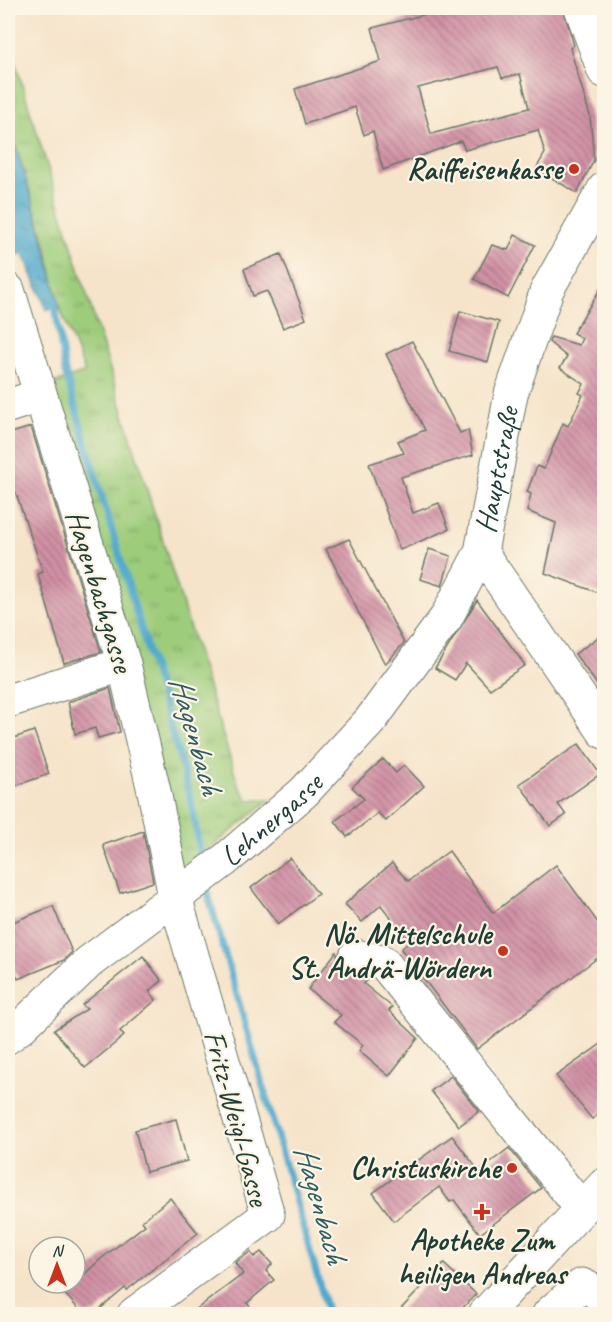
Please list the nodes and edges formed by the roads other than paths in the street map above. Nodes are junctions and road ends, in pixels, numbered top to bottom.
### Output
1 (581, 8) edge
2 (604, 71) edge
3 (604, 189) edge
4 (8, 290) edge
5 (39, 396) junction
6 (8, 406) edge
7 (481, 552) junction
8 (124, 664) junction
9 (8, 701) edge
10 (604, 732) edge
11 (181, 893) junction
12 (356, 956) dead end
13 (8, 1037) edge
14 (595, 1204) edge
15 (604, 1296) edge
16 (134, 1314) edge
17 (484, 1314) edge
18 (549, 1314) edge

1 - 2 street
3 - 7 street, Hauptstraße
4 - 5 street, Hagenbachgasse
5 - 6 street
5 - 8 street, Hagenbachgasse
7 - 10 street, Hauptstraße
7 - 11 street, Lehnergasse
8 - 9 street
8 - 11 street, Hagenbachgasse
11 - 13 street, Lehnergasse
11 - 16 street, Fritz-Weigl-Gasse
12 - 14 street
14 - 17 street
15 - 18 street

